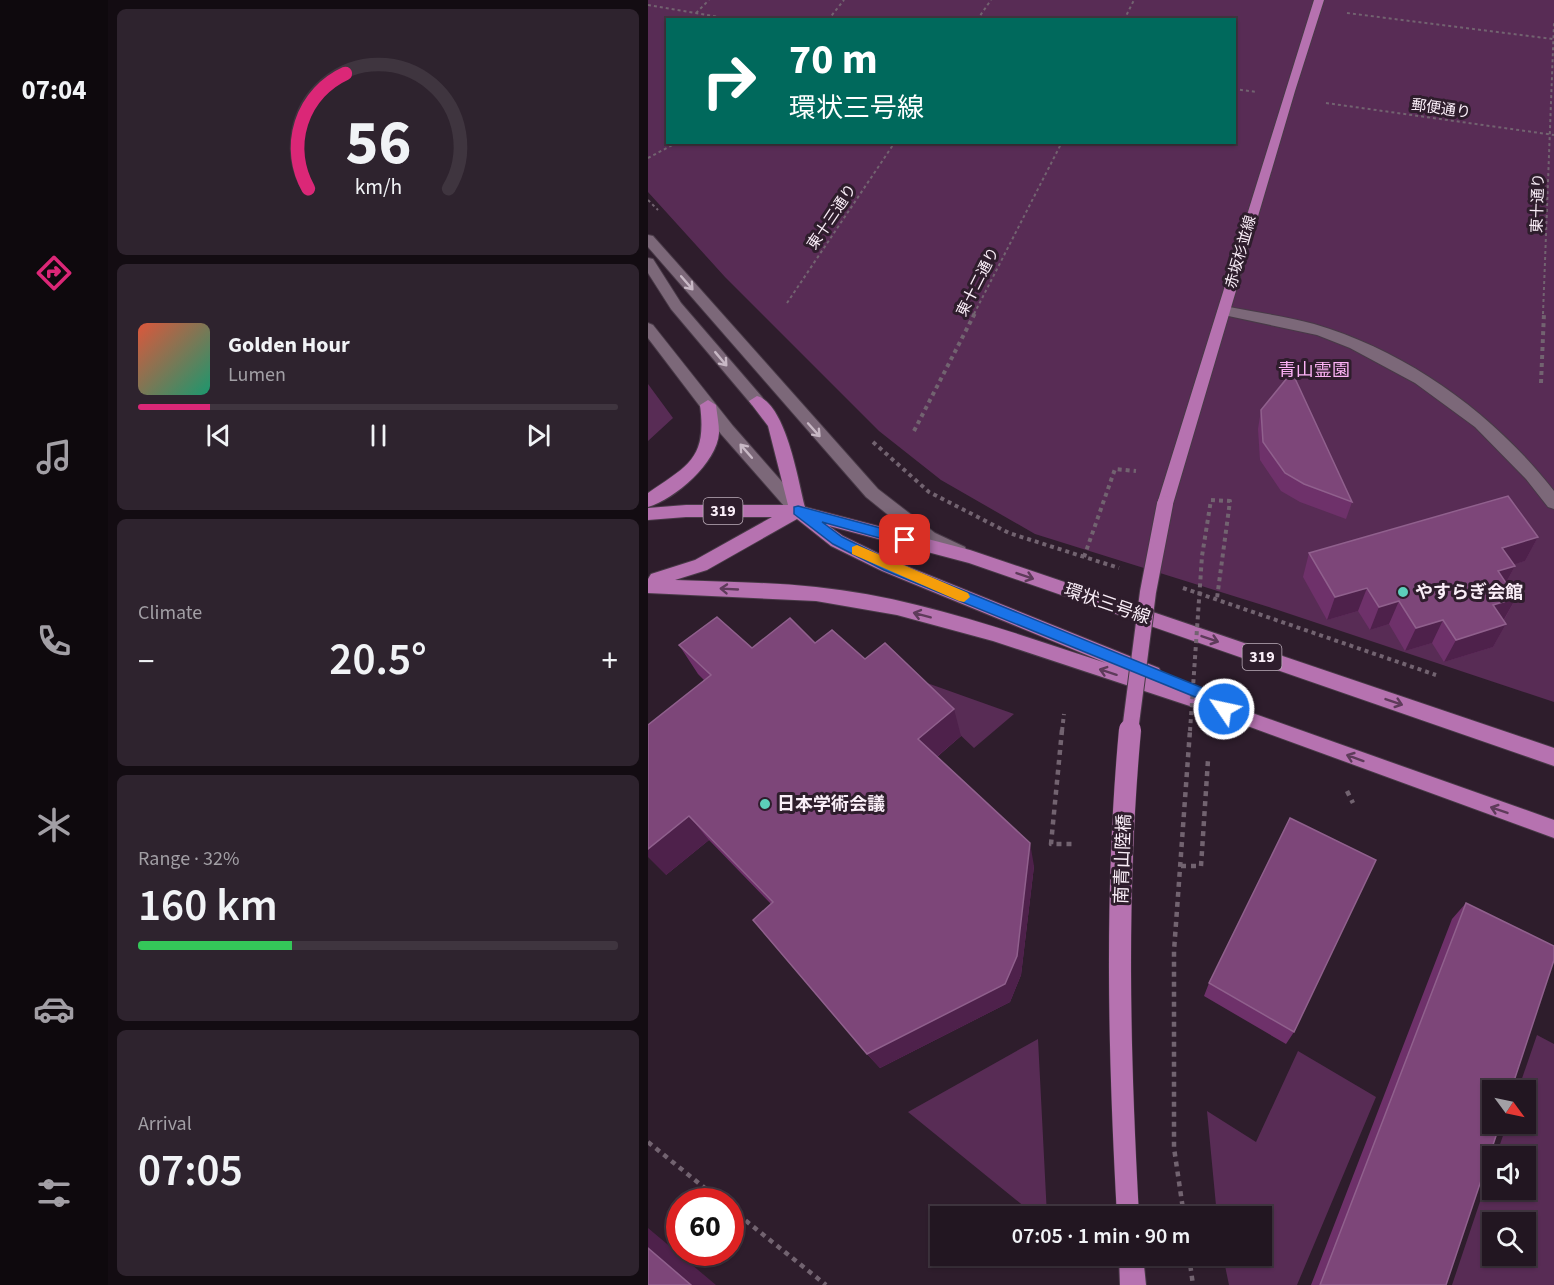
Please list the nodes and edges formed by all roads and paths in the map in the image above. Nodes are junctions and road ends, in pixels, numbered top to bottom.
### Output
1 (709, 0) edge
2 (844, 0) edge
3 (991, 0) edge
4 (1134, 0) edge
5 (1319, 0) edge
6 (648, 5) edge
7 (696, 13) junction
8 (1347, 13) dead end
9 (725, 18) edge
10 (830, 18) edge
11 (979, 18) edge
12 (1125, 18) edge
13 (1554, 23) edge
14 (1554, 39) edge
15 (1236, 89) edge
16 (1257, 92) dead end
17 (1326, 103) dead end
18 (1552, 135) edge
19 (674, 144) edge
20 (894, 144) edge
21 (1061, 144) edge
22 (648, 158) edge
23 (648, 239) edge
24 (648, 262) edge
25 (787, 303) dead end
26 (1224, 311) junction
27 (648, 328) edge
28 (1541, 383) dead end
29 (757, 401) joint
30 (708, 405) junction
31 (914, 431) dead end
32 (1136, 471) dead end
33 (648, 501) edge
34 (1554, 503) edge
35 (1166, 504) joint
36 (798, 511) junction
37 (648, 514) edge
38 (970, 557) junction
39 (1084, 557) dead end
40 (648, 580) edge
41 (648, 586) edge
42 (1217, 598) dead end
43 (1224, 709) junction
44 (1064, 714) dead end
45 (1183, 729) dead end
46 (1195, 733) dead end
47 (1554, 757) edge
48 (1208, 760) dead end
49 (1342, 782) dead end
50 (1353, 803) dead end
51 (1554, 829) edge
52 (1072, 844) dead end
53 (1181, 866) junction
54 (648, 1142) edge
55 (705, 1188) edge
56 (1128, 1206) edge
57 (1183, 1206) edge
58 (744, 1219) edge
59 (1132, 1266) edge
60 (1190, 1266) edge
61 (826, 1285) edge
62 (1133, 1285) edge
63 (1193, 1285) edge

1 - 7 path
2 - 10 path
3 - 11 path
4 - 12 path
5 - 26 main road, 赤坂杉並線
6 - 7 path
7 - 9 path
8 - 14 path
13 - 14 path, 東十通り
14 - 18 path, 東十通り
15 - 16 path
17 - 18 path, 郵便通り
18 - 28 path, 東十通り
19 - 22 path
20 - 25 path, 東十三通り
21 - 31 path, 東十二通り
23 -> 38 street
24 -> 29 street
26 - 34 street
26 - 35 main road, 赤坂杉並線
27 - 30 street
29 - 36 main road
30 - 33 main road
36 -> 30 street
32 - 39 path, bridge
35 - 56 main road, 南青山陸橋, bridge
36 - 37 main road, 環状三号線 / 319
36 - 38 main road, 環状三号線 / 319
36 - 40 main road
36 - 43 main road
38 -> 47 main road, 環状三号線 / 319
43 -> 41 main road
42 - 53 path, bridge
51 -> 43 main road
44 - 52 path
45 - 46 path
48 - 53 path, bridge
49 - 50 path
53 - 57 path, bridge
54 - 55 path
58 - 61 path
59 - 62 main road
60 - 63 path

